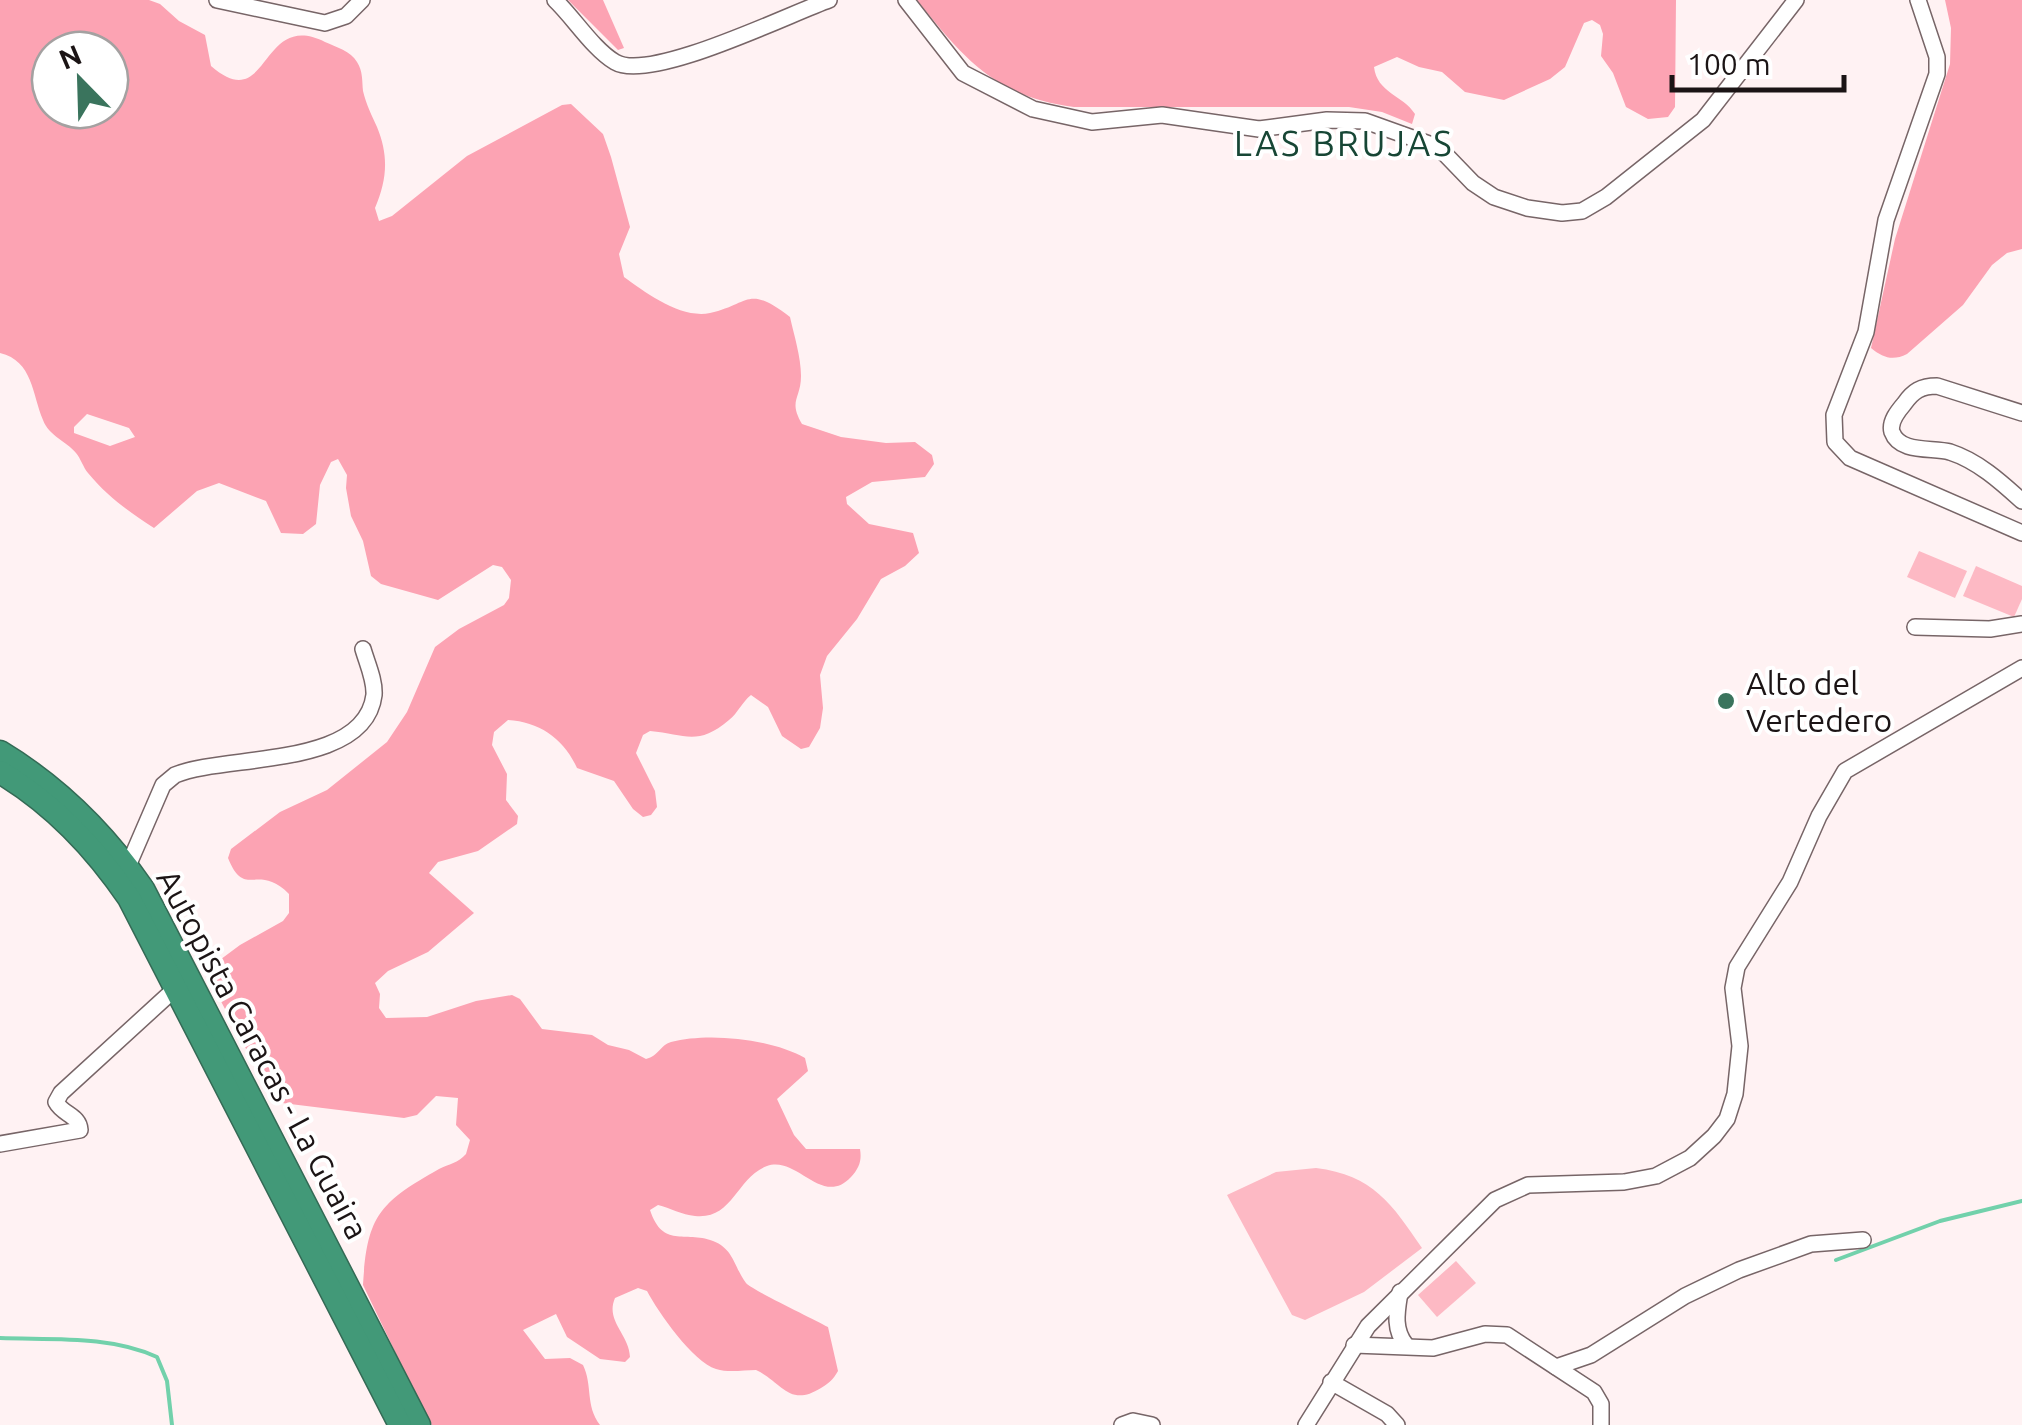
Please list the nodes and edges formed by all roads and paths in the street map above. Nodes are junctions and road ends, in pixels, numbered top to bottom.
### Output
1 (216, 0) edge
2 (362, 0) edge
3 (555, 0) edge
4 (829, 0) edge
5 (906, 0) edge
6 (1796, 0) edge
7 (1918, 0) edge
8 (2022, 414) edge
9 (2022, 502) edge
10 (2022, 534) edge
11 (2022, 624) edge
12 (1915, 628) dead end
13 (363, 649) dead end
14 (2022, 668) edge
15 (0, 752) edge
16 (0, 772) edge
17 (128, 866) junction
18 (177, 987) junction
19 (0, 1144) edge
20 (1863, 1240) dead end
21 (1400, 1292) junction
22 (1354, 1345) junction
23 (1406, 1346) junction
24 (1556, 1367) junction
25 (1330, 1382) junction
26 (400, 1425) edge
27 (419, 1425) edge
28 (1122, 1425) edge
29 (1152, 1425) edge
30 (1306, 1425) edge
31 (1398, 1425) edge
32 (1601, 1425) edge

1 - 2 street
3 - 4 street
5 - 6 street
7 - 10 street
8 - 9 street
11 - 12 street
13 - 17 street
14 - 21 street
15 - 17 highway, Autopista Caracas - La Guaira
16 - 18 highway, Autopista Caracas - La Guaira
17 - 27 highway, Autopista Caracas - La Guaira
18 - 19 street
18 - 26 highway, Autopista Caracas - La Guaira
20 - 24 street
21 - 22 street
21 - 23 street
22 - 23 street
22 - 25 street
23 - 24 street
24 - 32 street
25 - 30 street
25 - 31 street
28 - 29 street

